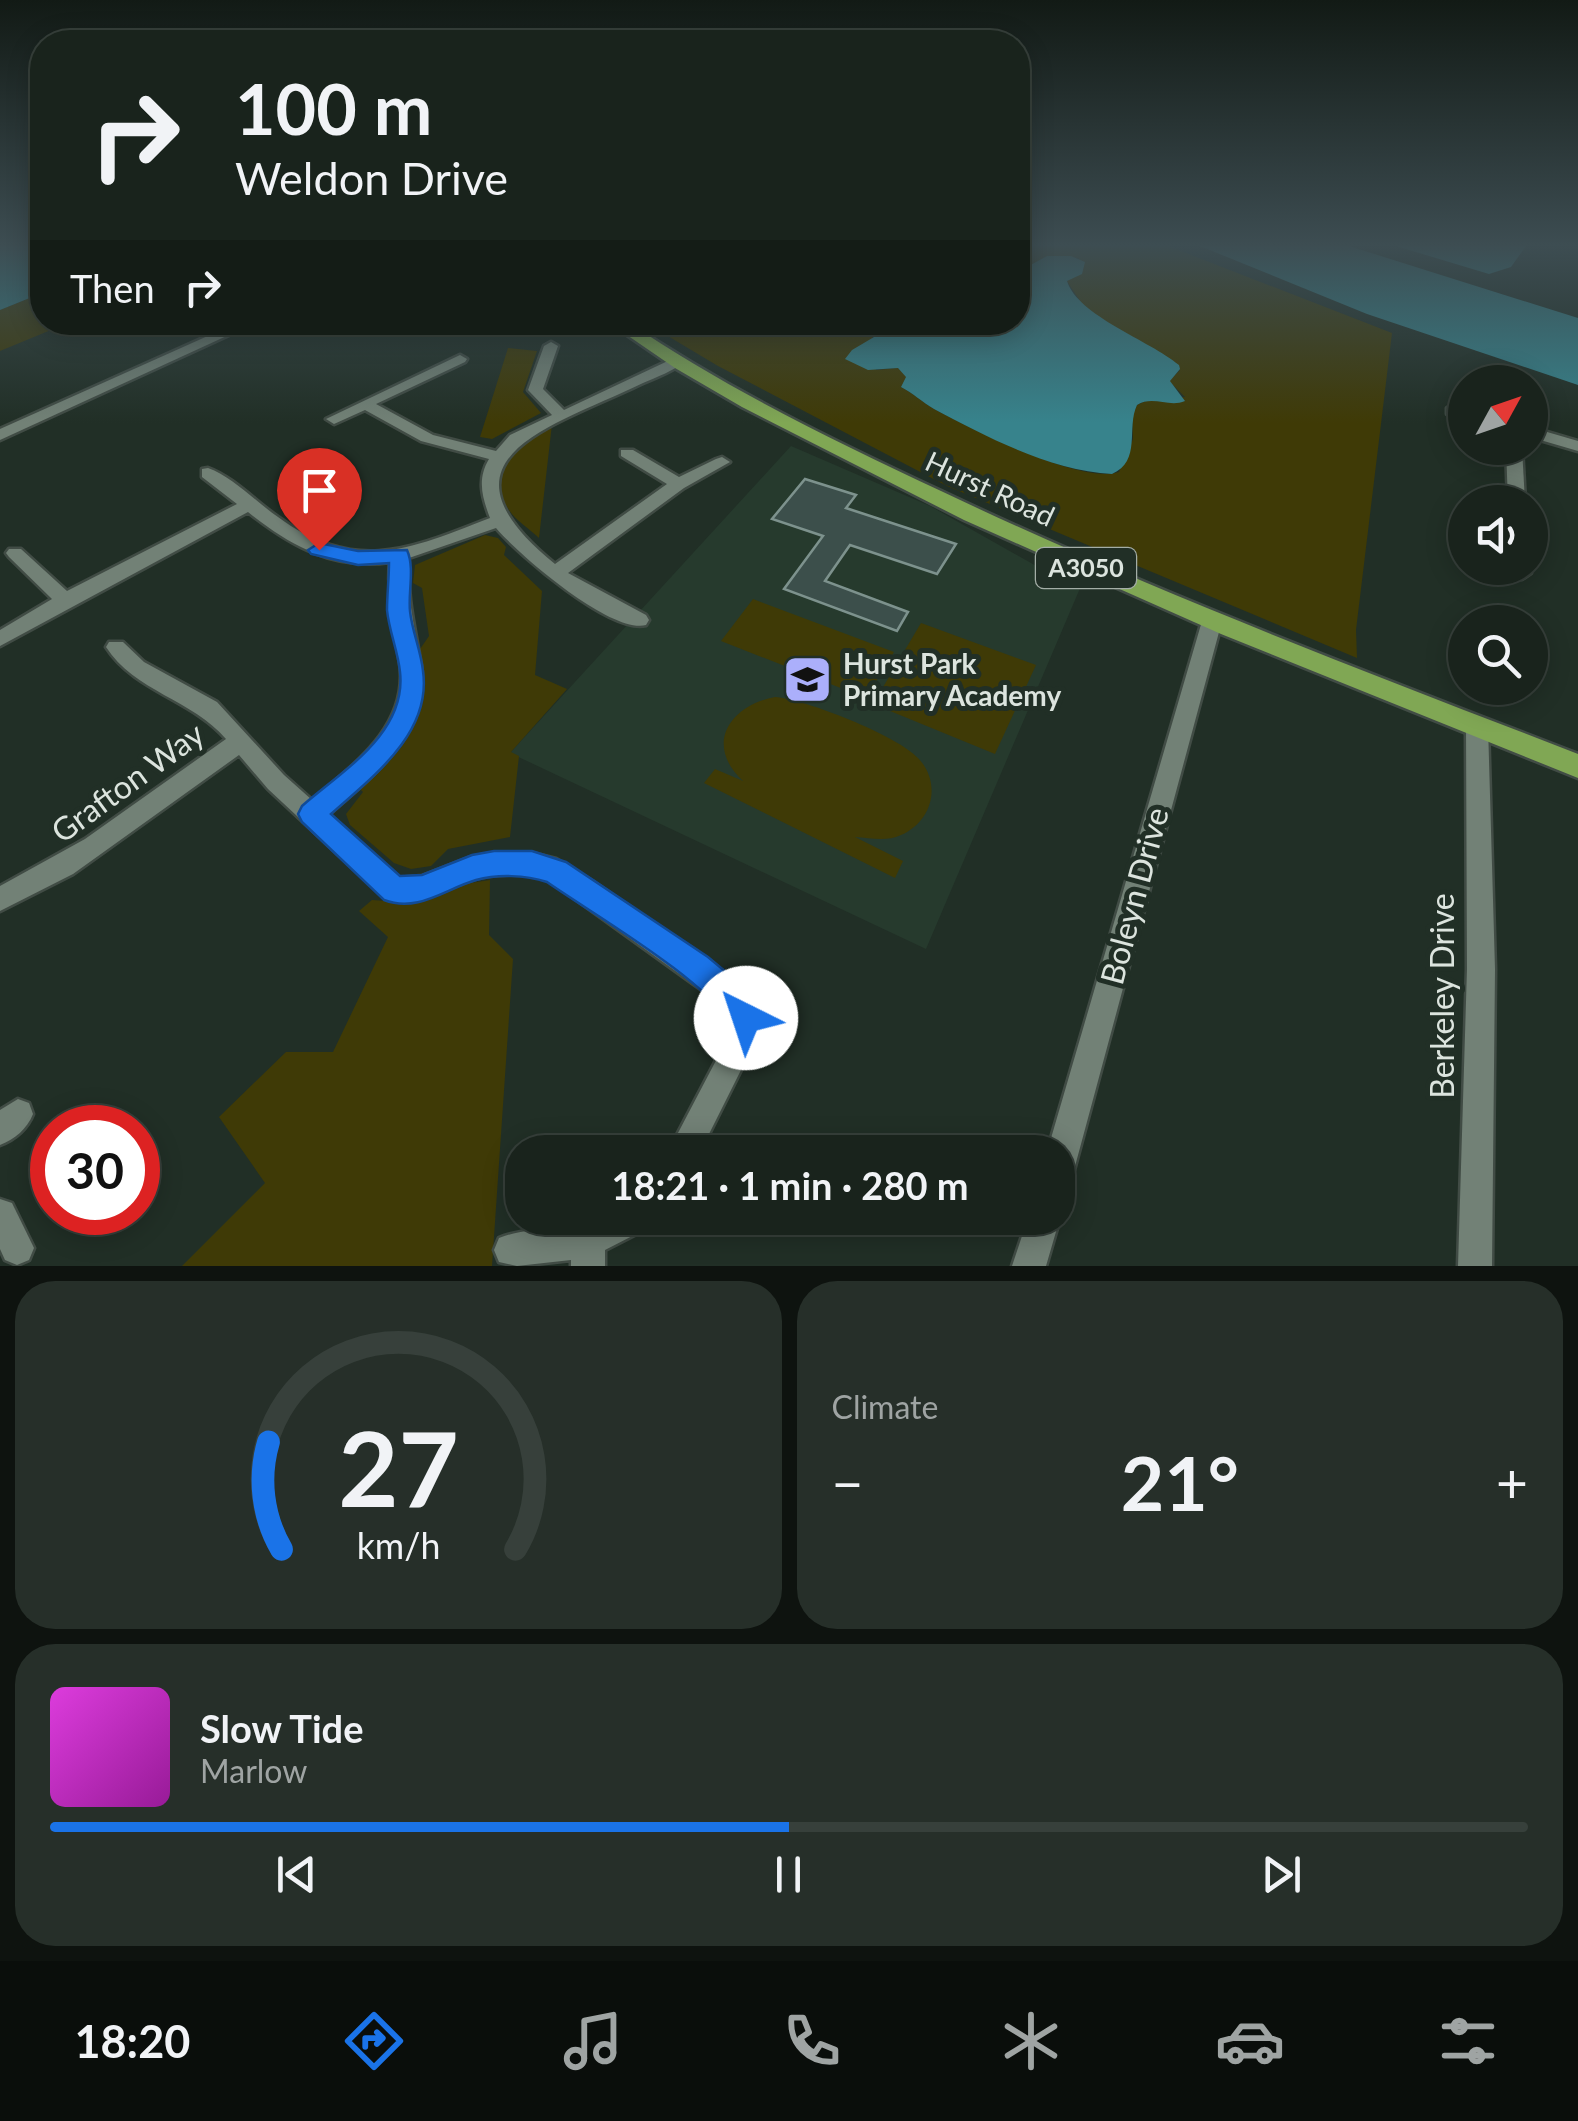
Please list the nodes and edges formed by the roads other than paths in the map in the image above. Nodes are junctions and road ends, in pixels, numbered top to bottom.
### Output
1 (222, 335) edge
2 (636, 335) edge
3 (552, 346) dead end
4 (460, 359) dead end
5 (677, 362) junction
6 (368, 406) junction
7 (561, 415) junction
8 (334, 419) dead end
9 (0, 435) edge
10 (1548, 437) edge
11 (1578, 446) edge
12 (628, 453) dead end
13 (495, 456) junction
14 (722, 462) dead end
15 (208, 473) dead end
16 (678, 484) junction
17 (250, 504) junction
18 (500, 520) junction
19 (15, 552) dead end
20 (400, 555) junction
21 (554, 574) junction
22 (65, 600) junction
23 (640, 620) dead end
24 (1212, 621) junction
25 (0, 638) edge
26 (116, 647) dead end
27 (1477, 726) junction
28 (240, 743) junction
29 (1578, 766) edge
30 (312, 814) junction
31 (0, 899) edge
32 (693, 1135) edge
33 (1068, 1135) edge
34 (0, 1216) edge
35 (611, 1235) edge
36 (1039, 1235) edge
37 (18, 1248) dead end
38 (512, 1250) dead end
39 (588, 1254) edge
40 (1030, 1266) edge
41 (1476, 1266) edge

1 - 9 street
2 - 5 main road, Hurst Road / A3050
3 - 7 street
4 - 6 street
5 - 7 street
5 - 24 main road, Hurst Road / A3050
6 - 8 street
6 - 13 street
7 - 13 street
10 - 11 street
12 - 16 street
13 - 18 street
14 - 16 street
15 - 17 street
16 - 21 street
17 - 20 street
17 - 22 street
18 - 20 street
18 - 21 street
19 - 22 street
20 - 30 street
21 - 23 street
22 - 25 street
24 - 27 main road, Hurst Road / A3050
24 - 33 street, Boleyn Drive
26 - 28 street, Grafton Way
27 - 29 main road, Hurst Road / A3050
27 - 41 street, Berkeley Drive
28 - 30 street, Grafton Way
28 - 31 street, Grafton Way
30 - 32 street, Grafton Way
34 - 37 street
35 - 39 street
36 - 40 street
38 - 39 street

